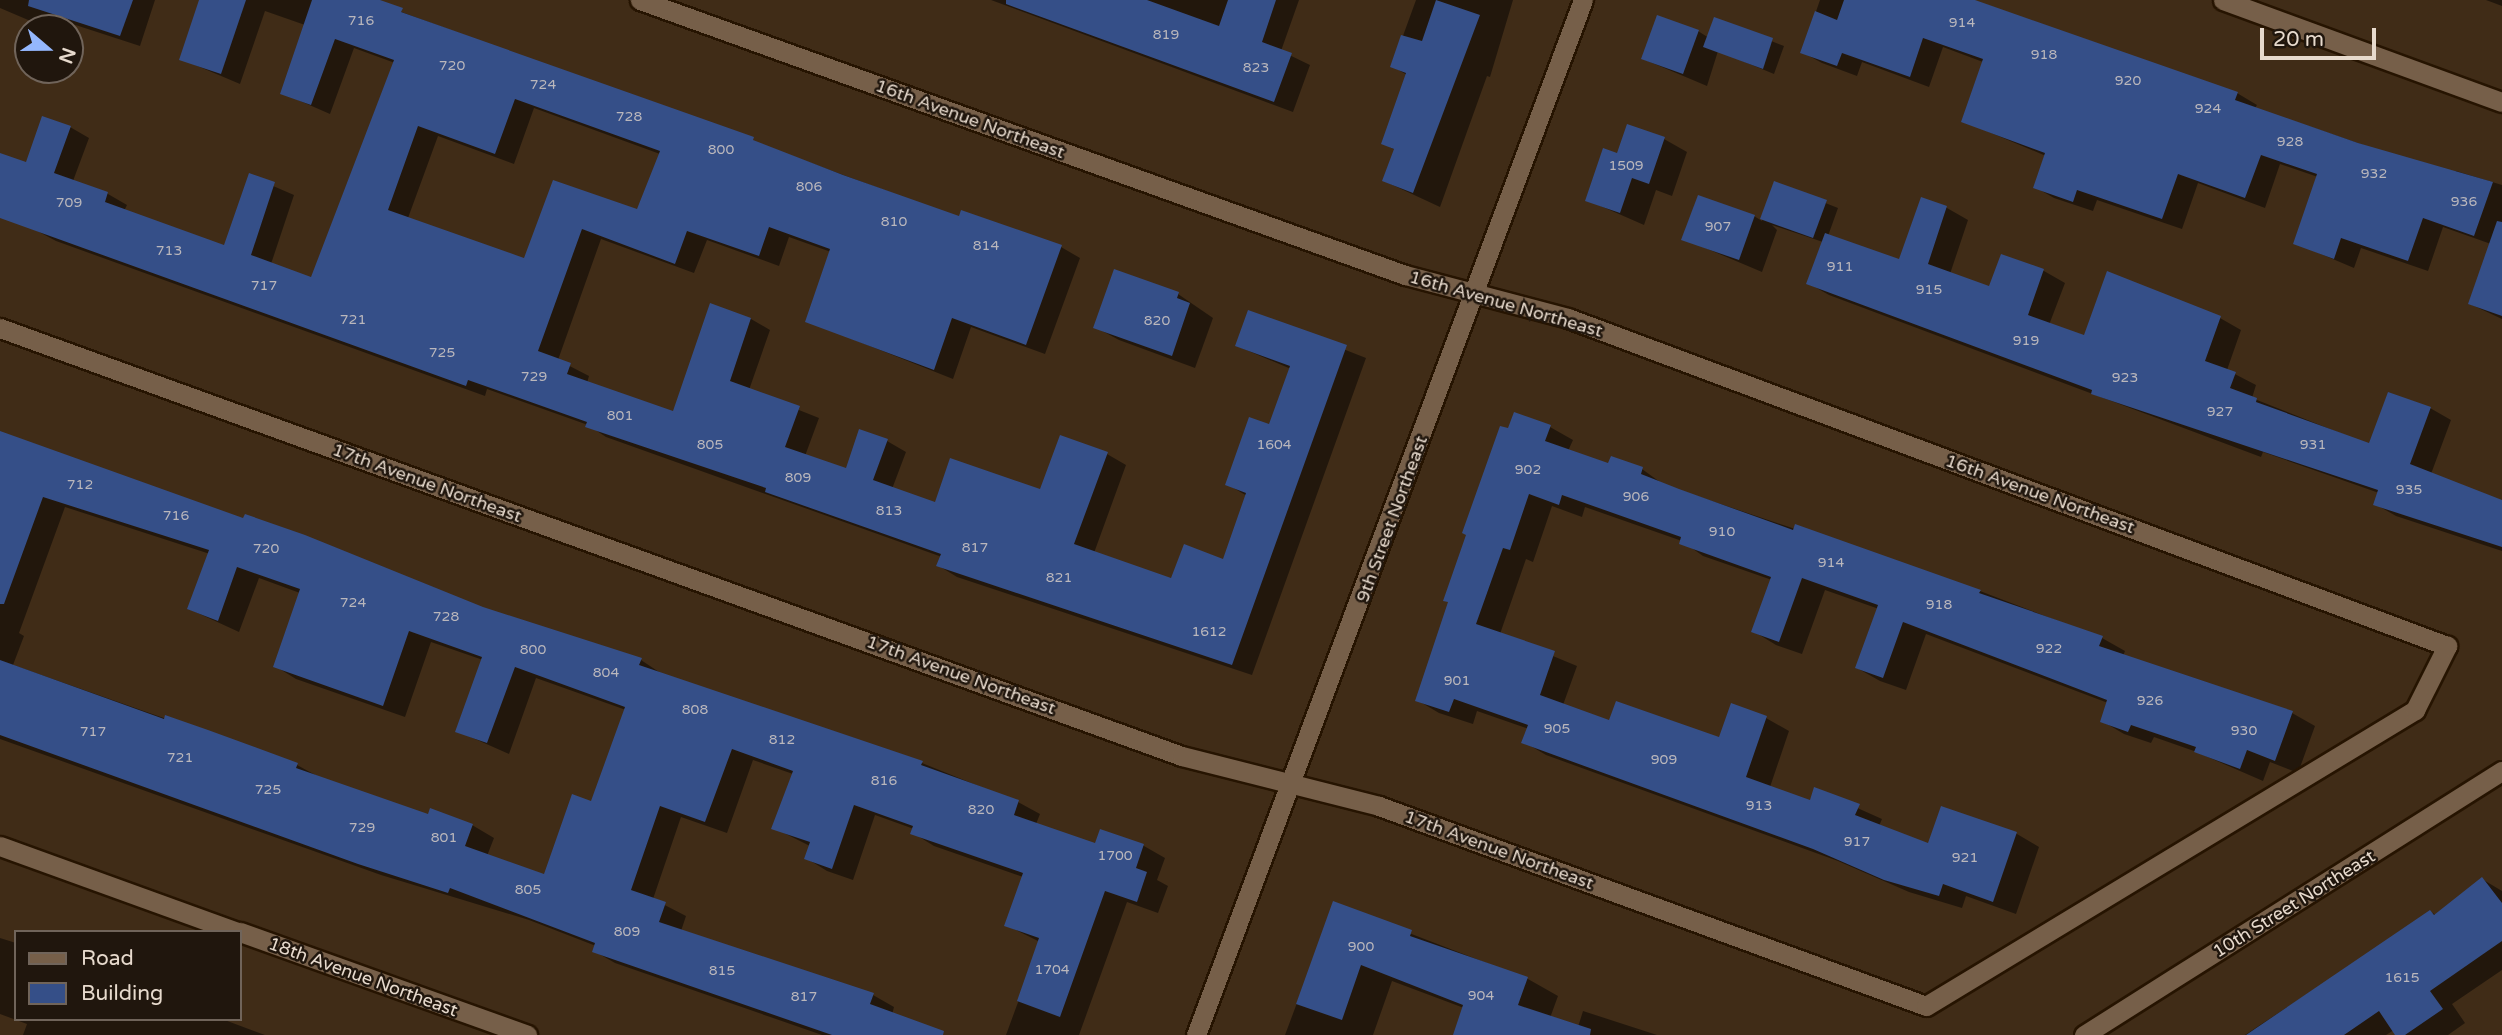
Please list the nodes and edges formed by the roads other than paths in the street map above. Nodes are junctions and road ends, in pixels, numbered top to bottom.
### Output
1 (640, 0) edge
2 (1583, 0) edge
3 (2223, 0) edge
4 (2502, 102) edge
5 (1476, 293) junction
6 (0, 328) edge
7 (2502, 771) edge
8 (1293, 784) junction
9 (0, 846) edge
10 (233, 930) edge
11 (242, 933) edge
12 (1926, 1006) joint
13 (527, 1035) edge
14 (1195, 1035) edge
15 (2084, 1035) edge

1 - 5 street, 16th Avenue Northeast
2 - 5 street, 9th Street Northeast
3 - 4 street
5 - 8 street, 9th Street Northeast
5 - 12 street, 16th Avenue Northeast
6 - 8 street, 17th Avenue Northeast
7 - 15 street, 10th Street Northeast
8 - 12 street, 17th Avenue Northeast
8 - 14 street, 9th Street Northeast
9 - 10 street, 18th Avenue Northeast
11 - 13 street, 18th Avenue Northeast

